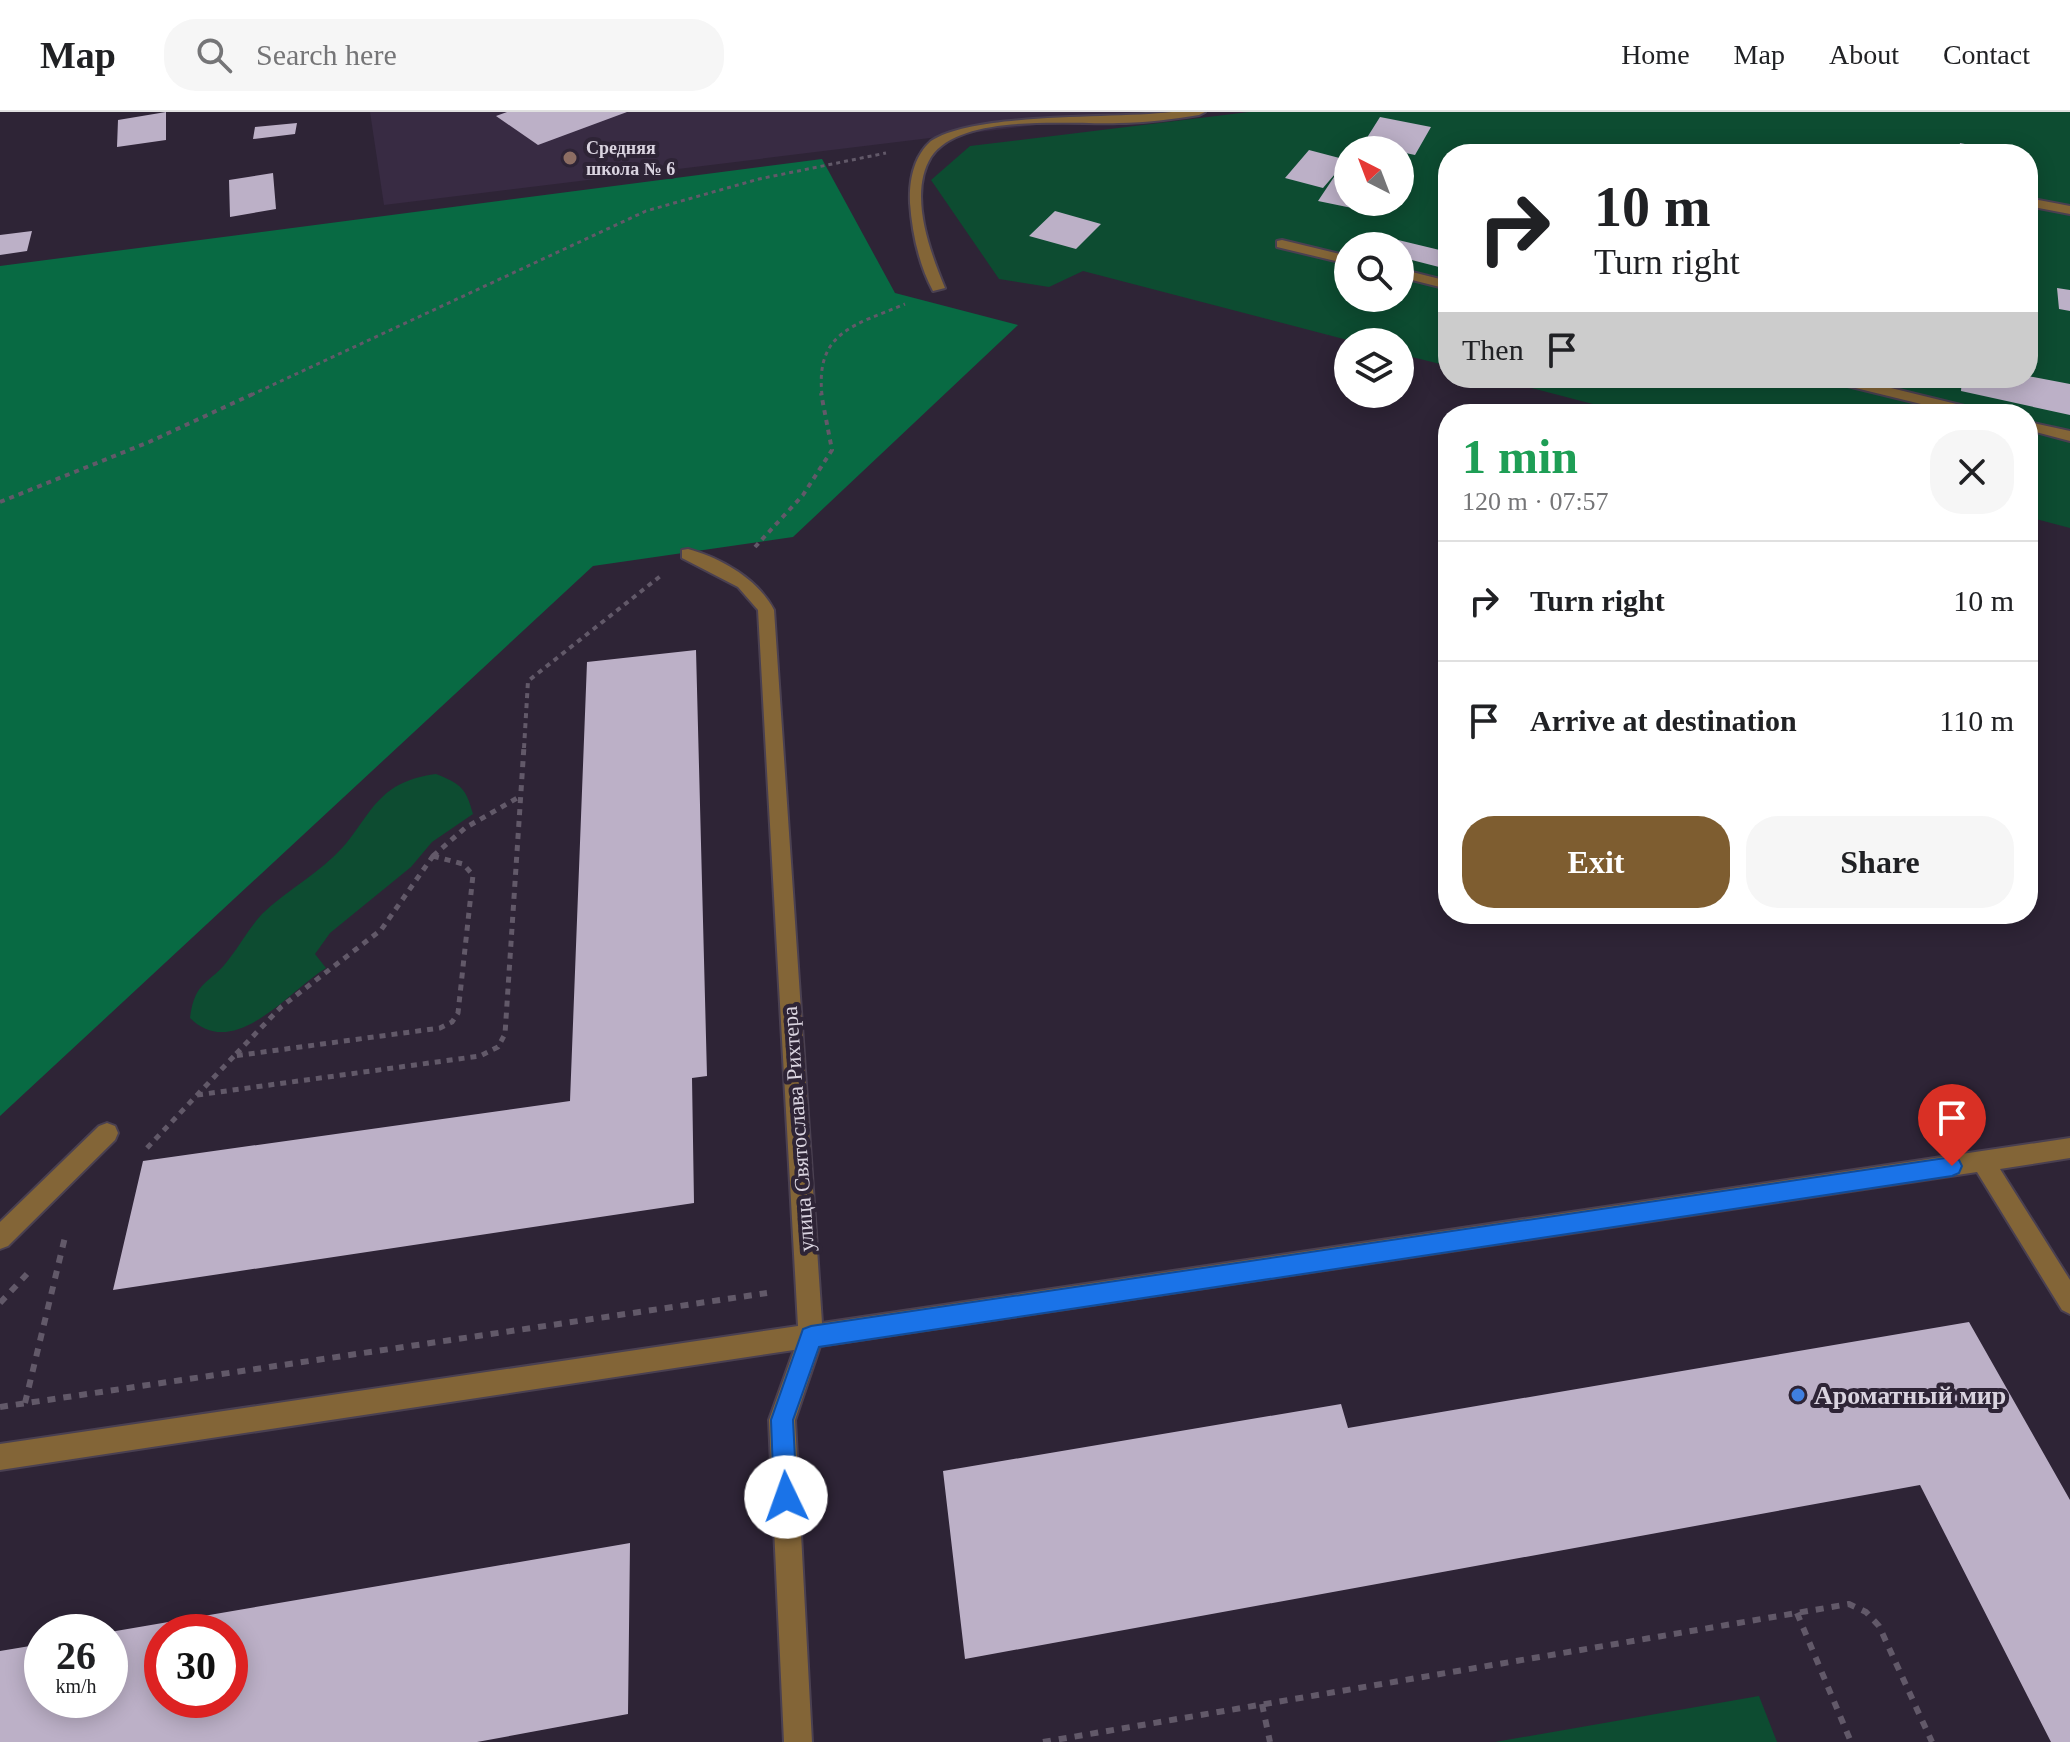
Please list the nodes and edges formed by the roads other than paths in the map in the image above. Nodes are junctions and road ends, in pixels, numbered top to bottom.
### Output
1 (1199, 112) edge
2 (2038, 204) edge
3 (2070, 210) edge
4 (1282, 244) dead end
5 (1334, 257) edge
6 (1414, 276) edge
7 (1438, 282) edge
8 (938, 288) road end
9 (1873, 388) edge
10 (1939, 404) edge
11 (2038, 428) edge
12 (2070, 436) edge
13 (688, 554) road end
14 (107, 1133) dead end
15 (2070, 1148) edge
16 (1983, 1162) junction
17 (0, 1238) edge
18 (2070, 1302) edge
19 (811, 1337) junction
20 (0, 1457) edge
21 (798, 1742) edge

1 - 8 street
2 - 3 street
4 - 5 street
6 - 7 street
9 - 10 street
11 - 12 street
13 - 19 street, улица Святослава Рихтера
14 - 17 street
15 - 16 street
16 - 18 street
16 - 19 street
19 - 20 street
19 - 21 street, улица Святослава Рихтера

